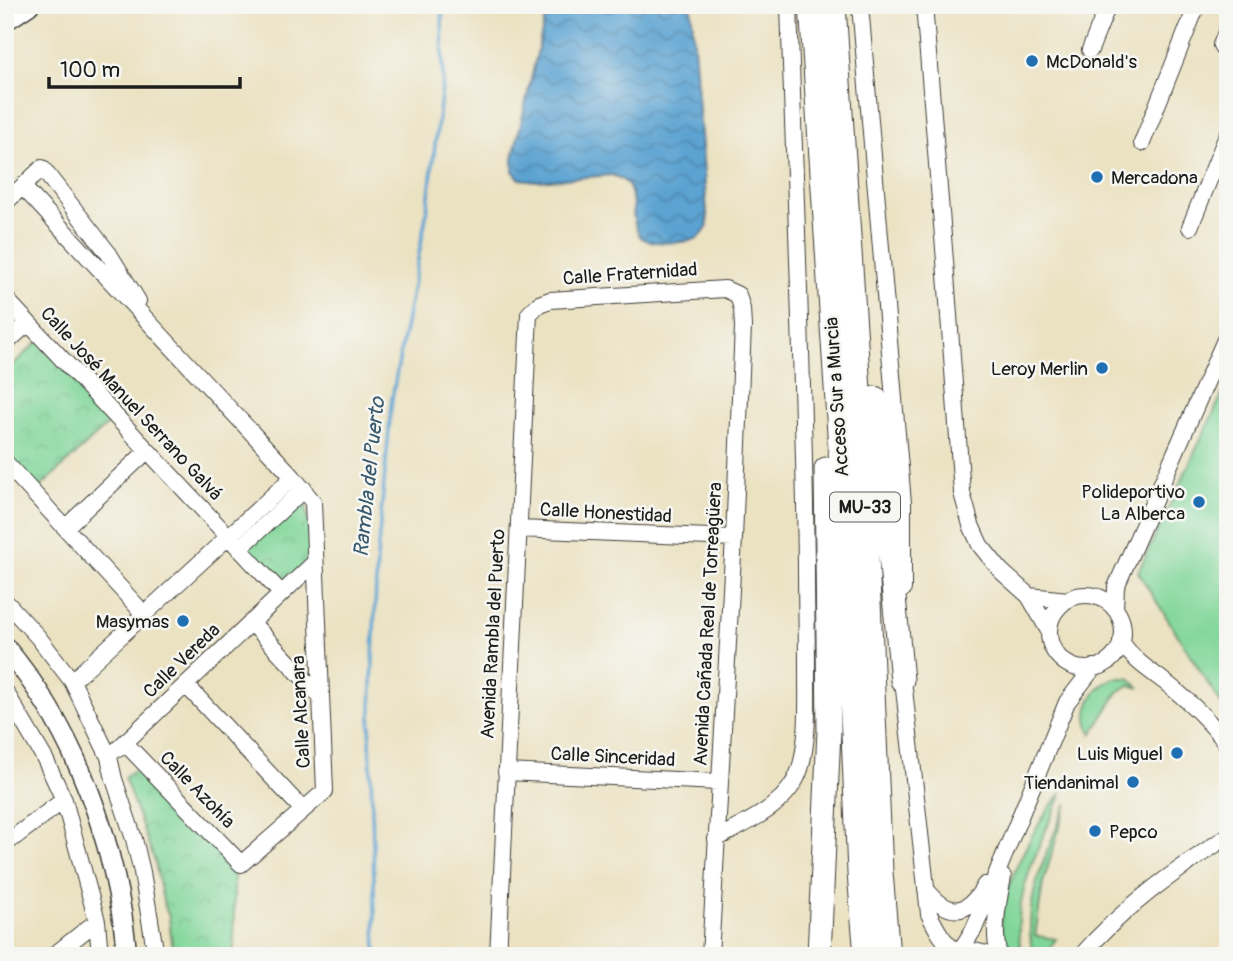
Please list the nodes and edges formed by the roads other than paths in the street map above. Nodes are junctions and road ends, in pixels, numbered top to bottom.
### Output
1 (29, 5) edge
2 (789, 5) edge
3 (811, 5) edge
4 (834, 5) edge
5 (860, 5) edge
6 (924, 5) edge
7 (1108, 5) edge
8 (1197, 5) edge
9 (5, 20) edge
10 (1228, 28) edge
11 (1090, 50) dead end
12 (1228, 56) edge
13 (839, 59) junction
14 (1228, 133) edge
15 (1142, 143) dead end
16 (23, 187) junction
17 (5, 203) edge
18 (1190, 227) dead end
19 (738, 295) joint
20 (5, 298) edge
21 (530, 314) joint
22 (28, 323) junction
23 (156, 331) junction
24 (1228, 333) edge
25 (5, 344) edge
26 (837, 410) junction
27 (147, 451) junction
28 (5, 462) edge
29 (298, 483) junction
30 (66, 527) junction
31 (519, 529) junction
32 (734, 538) junction
33 (233, 543) junction
34 (314, 563) junction
35 (281, 593) junction
36 (1029, 596) junction
37 (1068, 600) junction
38 (5, 601) edge
39 (1109, 604) junction
40 (145, 615) junction
41 (251, 622) junction
42 (1049, 631) junction
43 (1121, 642) junction
44 (5, 647) edge
45 (1110, 660) junction
46 (1064, 662) junction
47 (1140, 665) junction
48 (1094, 667) junction
49 (902, 680) junction
50 (72, 681) junction
51 (186, 685) junction
52 (6, 694) edge
53 (320, 696) junction
54 (1067, 702) junction
55 (125, 743) junction
56 (1228, 746) edge
57 (109, 757) junction
58 (506, 772) junction
59 (718, 782) junction
60 (64, 800) junction
61 (303, 810) junction
62 (1228, 836) edge
63 (716, 839) junction
64 (1010, 840) junction
65 (5, 844) edge
66 (241, 864) joint
67 (926, 888) junction
68 (97, 921) junction
69 (818, 952) edge
70 (956, 953) edge
71 (53, 956) edge
72 (100, 956) edge
73 (127, 956) edge
74 (156, 956) edge
75 (498, 956) edge
76 (710, 956) edge
77 (866, 956) edge
78 (888, 956) edge
79 (990, 956) edge
80 (999, 956) edge
81 (1081, 956) edge

1 - 9 main road
2 - 63 street
3 - 26 highway, Acceso Sur a Murcia / MU-33
4 - 13 highway, Acceso Sur a Murcia / MU-33
5 - 49 street
6 - 36 street
7 - 11 street
8 - 15 street
10 - 12 street
13 - 49 highway
13 - 78 highway, Acceso Sur a Murcia / MU-33
14 - 18 street
16 - 17 street
16 - 23 street
16 - 23 street
19 - 21 street, Calle Fraternidad
19 - 32 street, Avenida Cañada Real de Torreagüera
20 - 22 street, Calle José Manuel Serrano Galvá
21 - 31 street, Avenida Rambla del Puerto
22 - 25 street
22 - 27 street, Calle José Manuel Serrano Galvá
23 - 29 street
24 - 39 street
26 - 69 highway
26 - 77 highway, Acceso Sur a Murcia / MU-33
27 - 30 street
27 - 33 street, Calle José Manuel Serrano Galvá
28 - 30 street
29 - 33 street
29 - 34 street, Calle Alcanara
30 - 40 street
31 - 32 street, Calle Honestidad
31 - 58 street, Avenida Rambla del Puerto
32 - 59 street, Avenida Cañada Real de Torreagüera
33 - 35 street, Calle José Manuel Serrano Galvá
33 - 40 street
34 - 35 street, Calle Vereda
34 - 53 street, Calle Alcanara
35 - 41 street, Calle Vereda
36 - 37 street
36 - 42 street
37 - 39 street
37 - 42 street
38 - 50 street
39 - 43 street
40 - 50 street
41 - 51 street, Calle Vereda
41 - 53 street
42 - 46 street
43 - 45 street
43 - 47 street
44 - 73 main road
45 - 47 street
45 - 48 street
46 - 48 street
46 - 54 street
47 - 56 street
48 - 54 street
49 - 67 street
50 - 57 street
51 - 55 street, Calle Vereda
51 - 61 street
52 - 60 street
53 - 61 street, Calle Alcanara
54 - 64 street
55 - 57 street, Calle Vereda
55 - 66 street, Calle Azohía
57 - 74 street
58 - 59 street, Calle Sinceridad
58 - 75 street, Avenida Rambla del Puerto
59 - 63 street, Avenida Cañada Real de Torreagüera
60 - 65 street
60 - 68 street
61 - 66 street, Calle Alcanara
62 - 81 street
63 - 76 street, Avenida Cañada Real de Torreagüera
64 - 67 street
64 - 70 street
64 - 80 street
67 - 70 street
68 - 71 street
68 - 72 street
70 - 79 street

